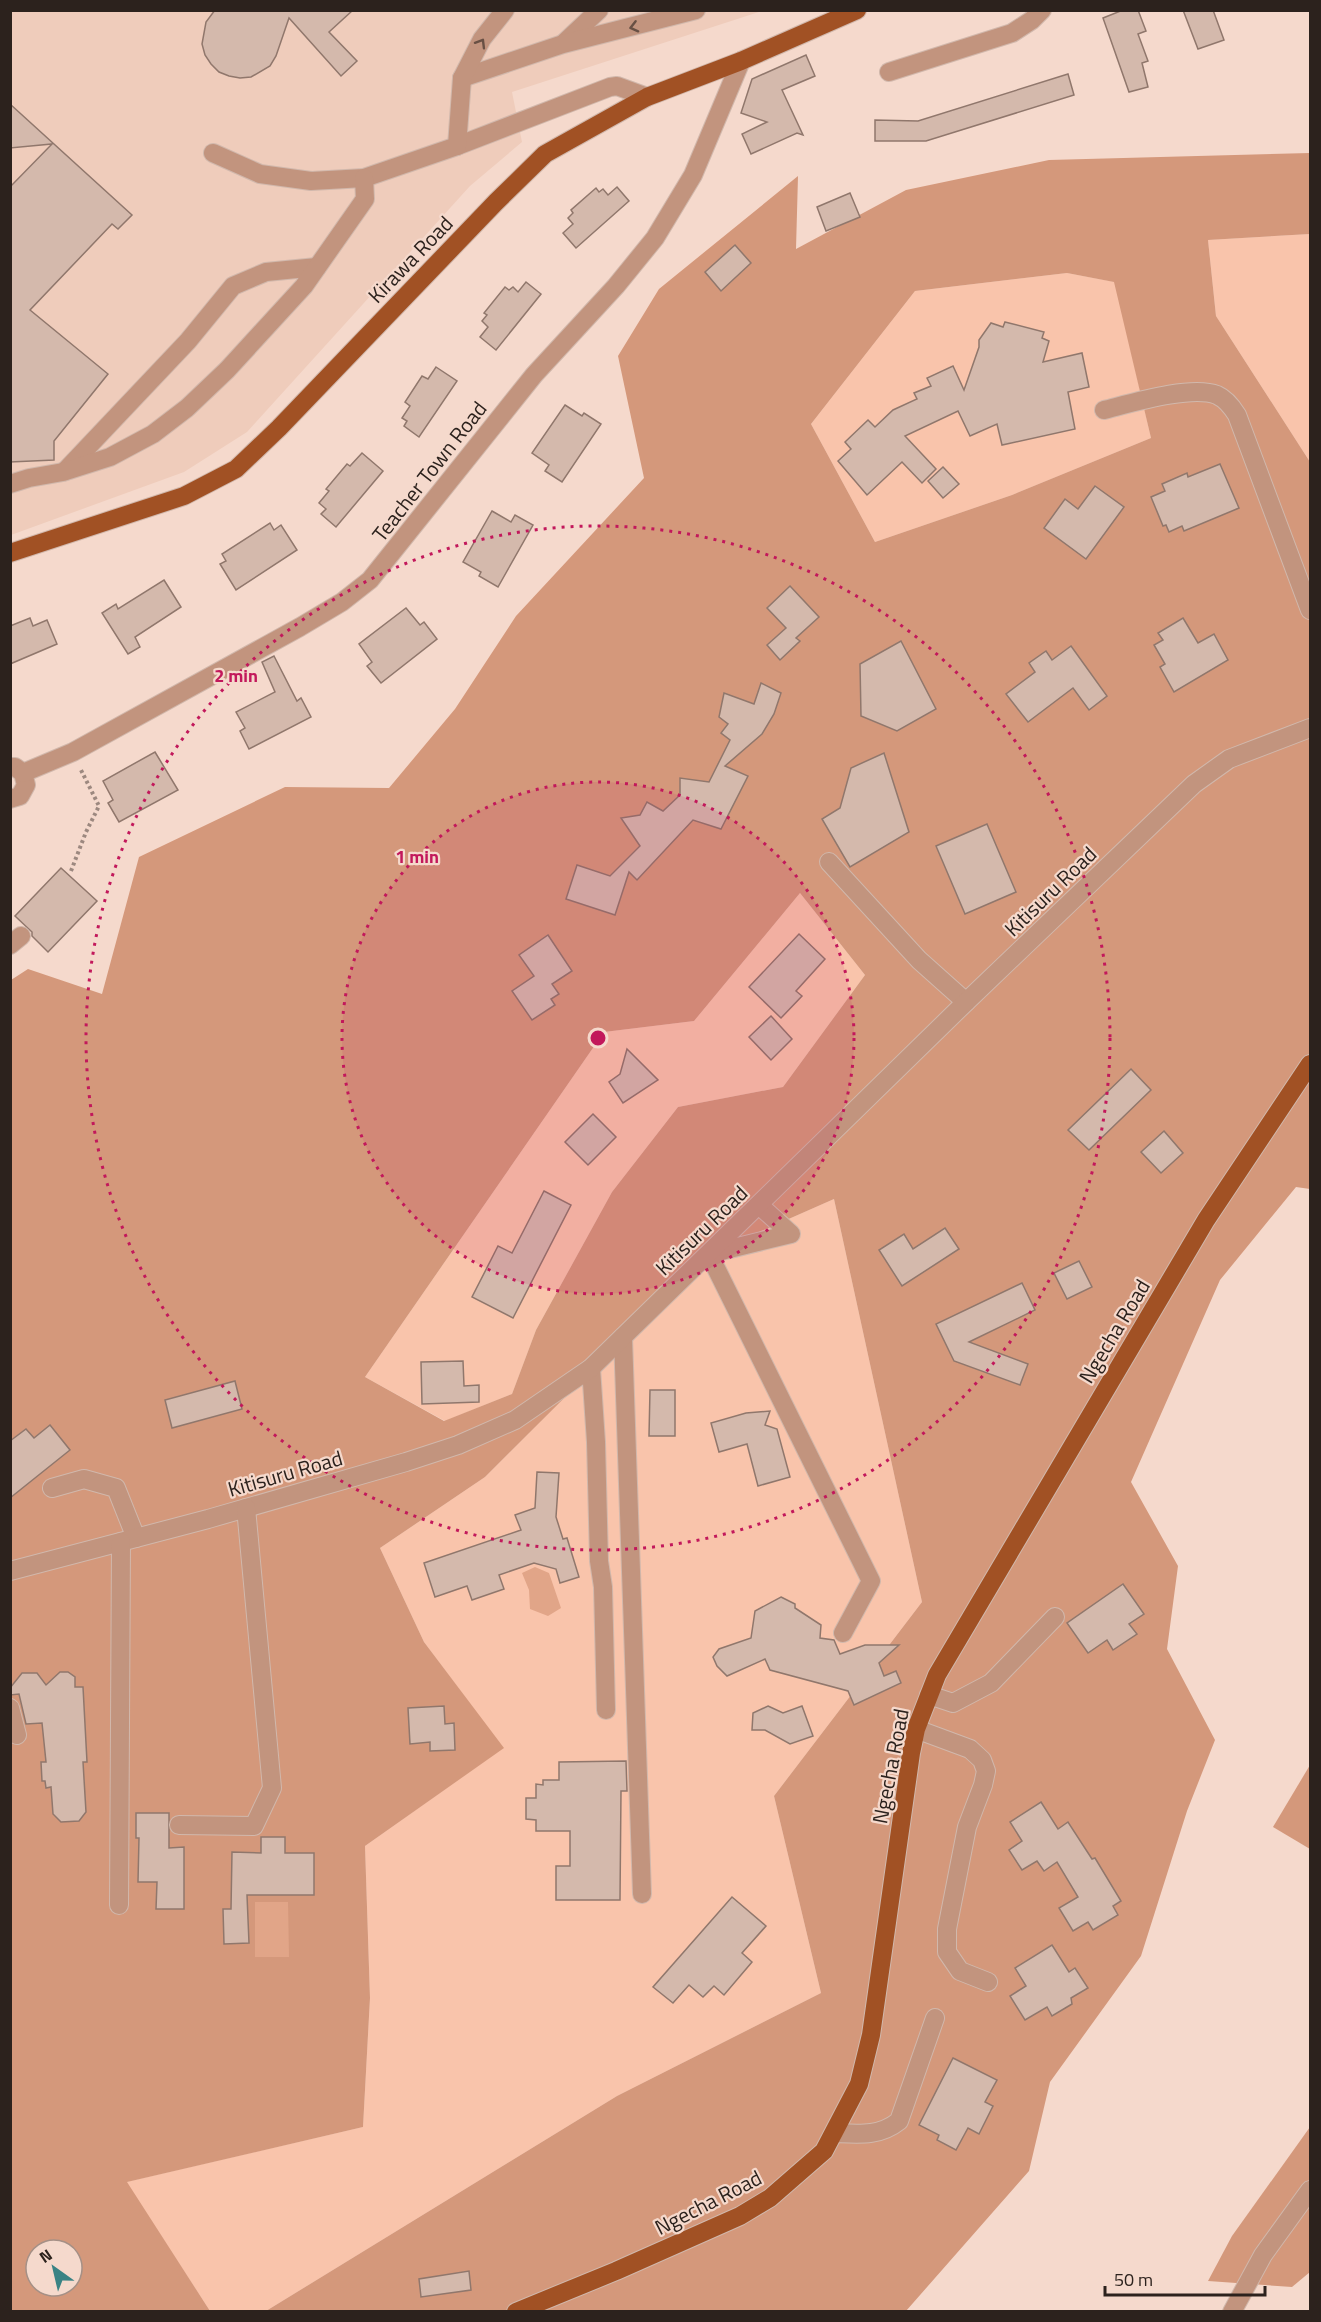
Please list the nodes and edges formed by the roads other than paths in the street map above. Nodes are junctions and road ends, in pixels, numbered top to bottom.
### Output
1 (505, 10) edge
2 (598, 10) edge
3 (857, 10) edge
4 (1042, 10) edge
5 (693, 11) edge
6 (563, 44) junction
7 (741, 62) junction
8 (889, 72) dead end
9 (462, 78) junction
10 (647, 97) junction
11 (458, 146) junction
12 (213, 153) dead end
13 (364, 178) junction
14 (317, 267) junction
15 (1104, 410) dead end
16 (63, 472) junction
17 (10, 484) edge
18 (10, 553) edge
19 (1311, 609) edge
20 (1311, 728) edge
21 (17, 770) edge
22 (10, 799) edge
23 (829, 862) dead end
24 (966, 1002) junction
25 (1311, 1064) edge
26 (759, 1205) junction
27 (709, 1254) junction
28 (623, 1337) junction
29 (591, 1368) junction
30 (52, 1488) dead end
31 (246, 1508) junction
32 (129, 1540) junction
33 (10, 1570) edge
34 (1055, 1617) dead end
35 (843, 1633) dead end
36 (929, 1695) junction
37 (10, 1708) edge
38 (606, 1710) dead end
39 (916, 1729) junction
40 (17, 1735) dead end
41 (179, 1825) dead end
42 (642, 1894) dead end
43 (119, 1905) dead end
44 (988, 1982) dead end
45 (934, 2018) dead end
46 (834, 2133) junction
47 (1311, 2190) edge
48 (516, 2312) edge
49 (1232, 2312) edge

9 -> 1 street
2 - 6 street
3 - 7 main road, Kirawa Road
4 - 8 street
5 -> 6 street
6 - 9 street
7 - 10 main road, Kirawa Road
7 - 21 street, Teacher Town Road
9 - 11 street
10 - 11 street
10 - 18 main road, Kirawa Road
11 - 13 street
12 - 13 street
13 - 14 street
14 - 16 street
14 - 16 street
15 - 19 street
16 - 17 street
20 - 24 street, Kitisuru Road
21 - 22 street
23 - 24 street
24 - 26 street, Kitisuru Road
25 - 36 main road, Ngecha Road
26 - 27 street, Kitisuru Road
26 - 27 street
27 - 28 street, Kitisuru Road
27 - 35 street
28 - 29 street, Kitisuru Road
28 - 42 street
29 - 31 street, Kitisuru Road
29 - 38 street
30 - 32 street
31 - 32 street, Kitisuru Road
31 - 41 street
32 - 33 street, Kitisuru Road
32 - 43 street
34 - 36 street
36 - 39 main road, Ngecha Road
37 - 40 street
39 - 44 street
39 - 46 main road, Ngecha Road
45 - 46 street
46 - 48 main road, Ngecha Road
47 - 49 street

